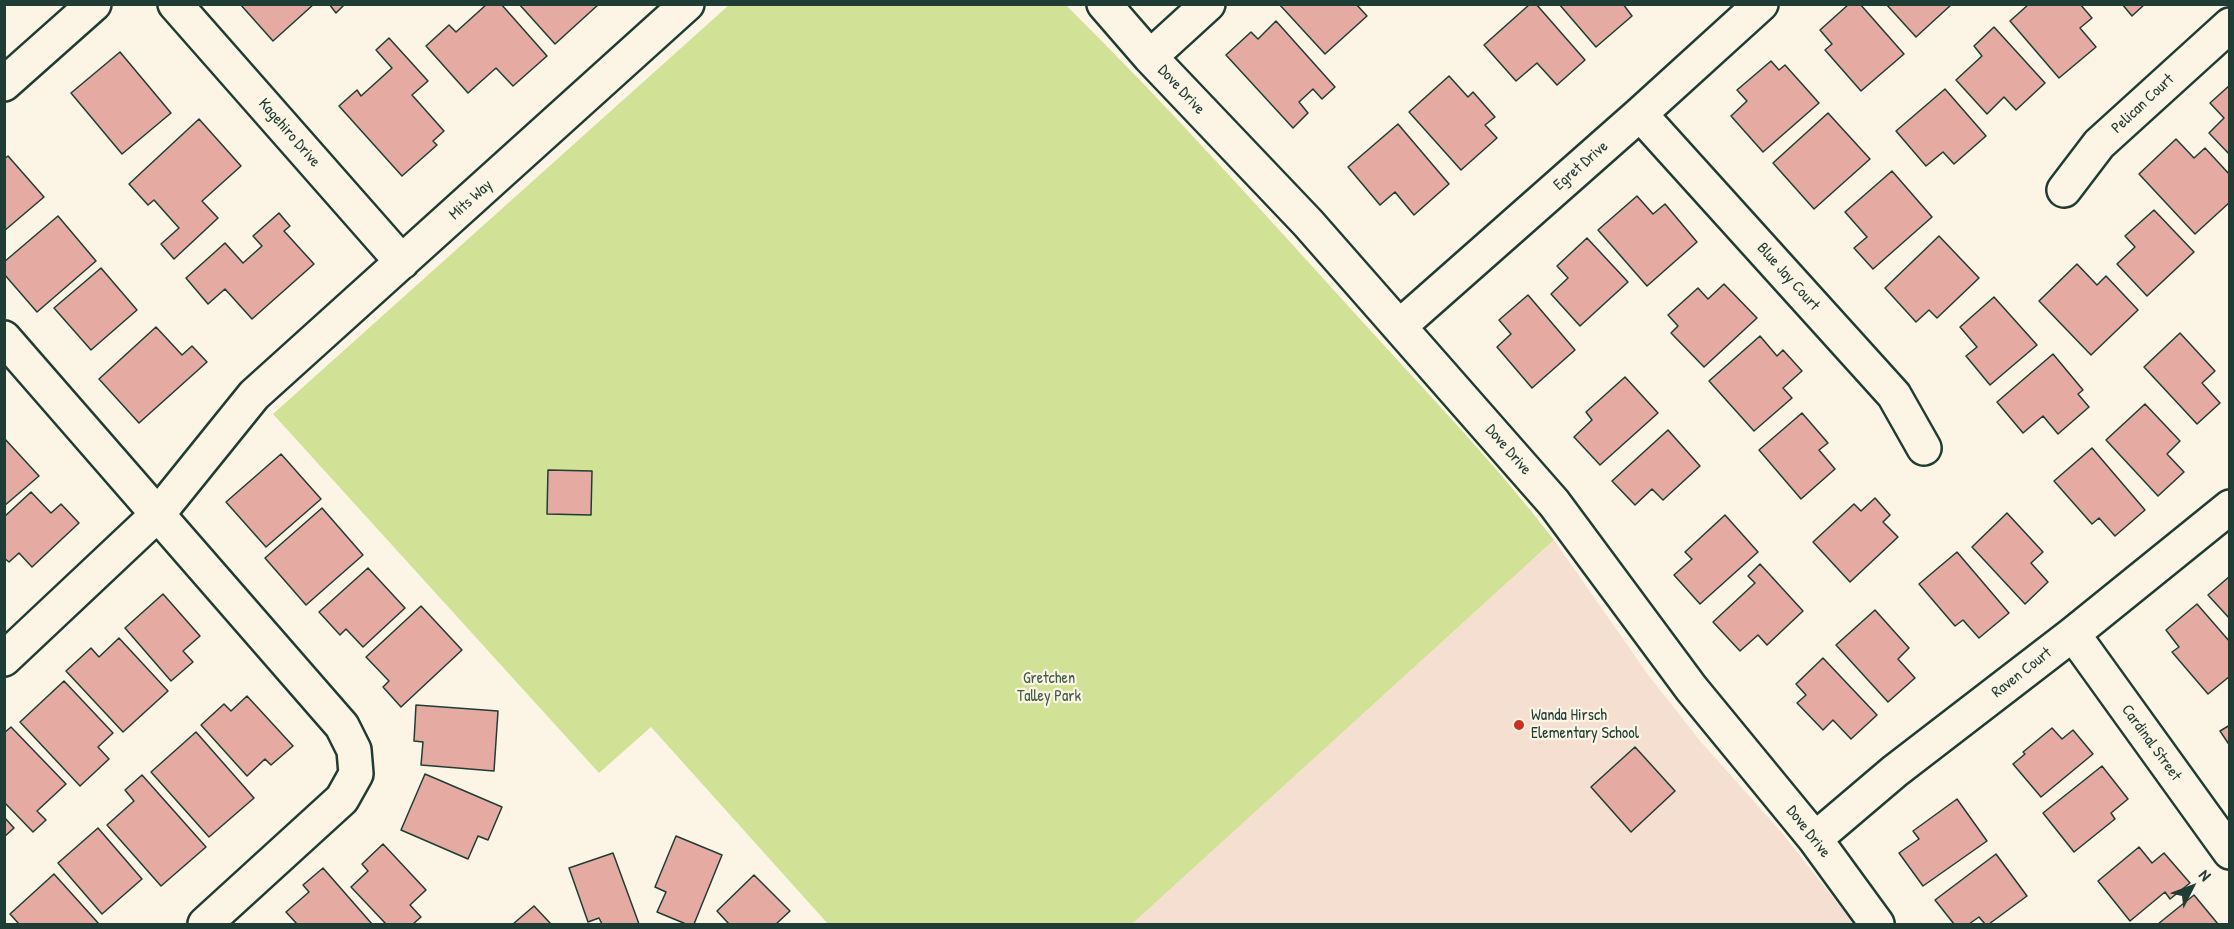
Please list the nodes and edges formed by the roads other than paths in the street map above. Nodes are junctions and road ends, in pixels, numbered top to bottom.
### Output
1 (94, 4) edge
2 (175, 4) edge
3 (687, 4) edge
4 (1104, 4) edge
5 (1208, 4) edge
6 (1761, 4) edge
7 (2229, 25) edge
8 (1150, 57) junction
9 (4, 84) edge
10 (1640, 114) junction
11 (2064, 190) dead end
12 (402, 262) junction
13 (1400, 326) junction
14 (4, 338) edge
15 (1924, 448) dead end
16 (2229, 507) edge
17 (158, 514) junction
18 (2073, 634) junction
19 (4, 659) edge
20 (1815, 839) junction
21 (2229, 852) edge
22 (205, 924) edge
23 (1877, 924) edge

1 - 9 street
2 - 12 street, Kagehiro Drive
3 - 12 street, Mits Way
4 - 8 street, Dove Drive
5 - 8 street
6 - 10 street, Egret Drive
7 - 11 street, Pelican Court
8 - 13 street, Dove Drive
10 - 13 street, Egret Drive
10 - 15 street, Blue Jay Court
12 - 17 street, Mits Way
13 - 20 street, Dove Drive
14 - 17 street
16 - 18 street, Raven Court
17 - 19 street, Mits Way
17 - 22 street
18 - 20 street, Raven Court
18 - 21 street, Cardinal Street
20 - 23 street, Dove Drive

